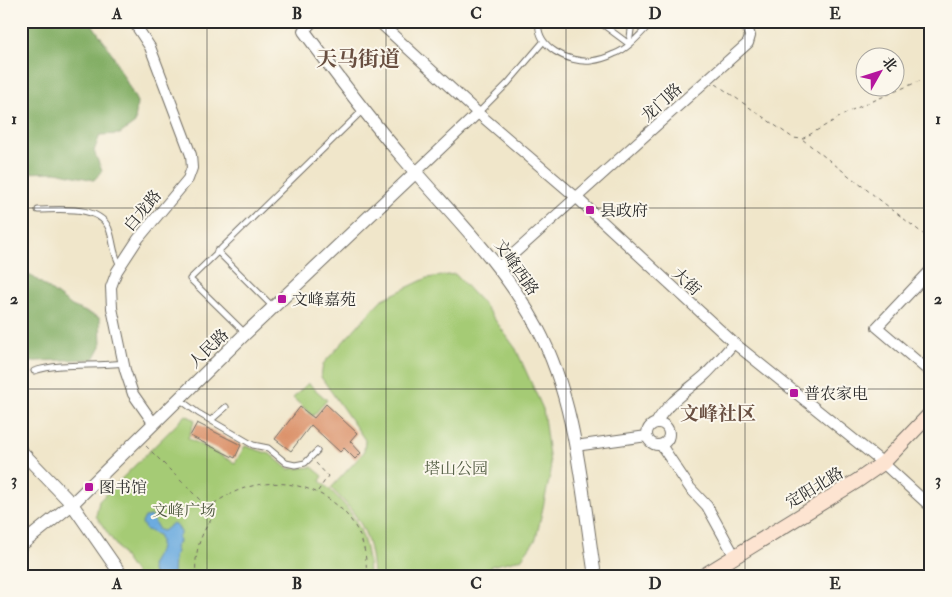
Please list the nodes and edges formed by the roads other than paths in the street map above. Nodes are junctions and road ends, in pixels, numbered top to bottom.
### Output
1 (133, 21) edge
2 (313, 21) edge
3 (378, 21) edge
4 (539, 21) edge
5 (598, 21) edge
6 (628, 21) edge
7 (653, 21) edge
8 (745, 21) edge
9 (304, 31) joint
10 (543, 42) junction
11 (629, 44) junction
12 (363, 110) junction
13 (478, 113) junction
14 (416, 172) junction
15 (577, 198) junction
16 (38, 210) dead end
17 (217, 251) junction
18 (120, 266) junction
19 (499, 267) junction
20 (931, 270) edge
21 (273, 307) junction
22 (245, 334) junction
23 (734, 343) junction
24 (124, 362) junction
25 (34, 371) dead end
26 (931, 373) edge
27 (179, 399) junction
28 (226, 406) dead end
29 (931, 413) edge
30 (211, 420) junction
31 (656, 423) junction
32 (154, 424) junction
33 (647, 436) junction
34 (661, 445) junction
35 (575, 446) junction
36 (21, 451) edge
37 (317, 451) dead end
38 (883, 464) junction
39 (72, 504) junction
40 (931, 506) edge
41 (21, 545) edge
42 (734, 555) junction
43 (122, 576) edge
44 (594, 576) edge
45 (703, 576) edge

1 - 18 street, 白龙路
2 - 9 street
3 - 13 street, 大街
4 - 10 lane
5 - 11 lane
6 - 11 lane
7 - 11 lane
8 - 15 street, 龙门路
9 - 12 street, 文峰西路
10 - 11 lane
10 - 13 lane
12 - 14 street, 文峰西路
12 - 17 lane
13 - 14 street
13 - 15 street, 大街
14 - 19 street, 文峰西路
14 - 21 street, 人民路
15 - 19 street, 龙门路
15 - 23 street, 大街
16 - 18 lane
17 - 21 lane
17 - 22 lane
18 - 24 street, 白龙路
19 - 35 street, 文峰西路
20 - 26 street
21 - 22 street, 人民路
22 - 27 street, 人民路
23 - 31 street
23 - 38 street, 大街
24 - 25 lane
24 - 32 street, 白龙路
27 - 30 lane
27 - 32 street, 人民路
28 - 30 lane
29 - 38 main road, 定阳北路
30 - 37 lane
31 - 33 street
31 - 34 street
32 - 39 street, 人民路
33 - 34 street
33 - 35 street
34 - 42 street
35 - 44 street, 文峰西路
36 - 39 street
38 - 40 street, 大街
38 - 42 main road, 定阳北路
39 - 41 street, 人民路
39 - 43 street
42 - 45 main road, 定阳北路

